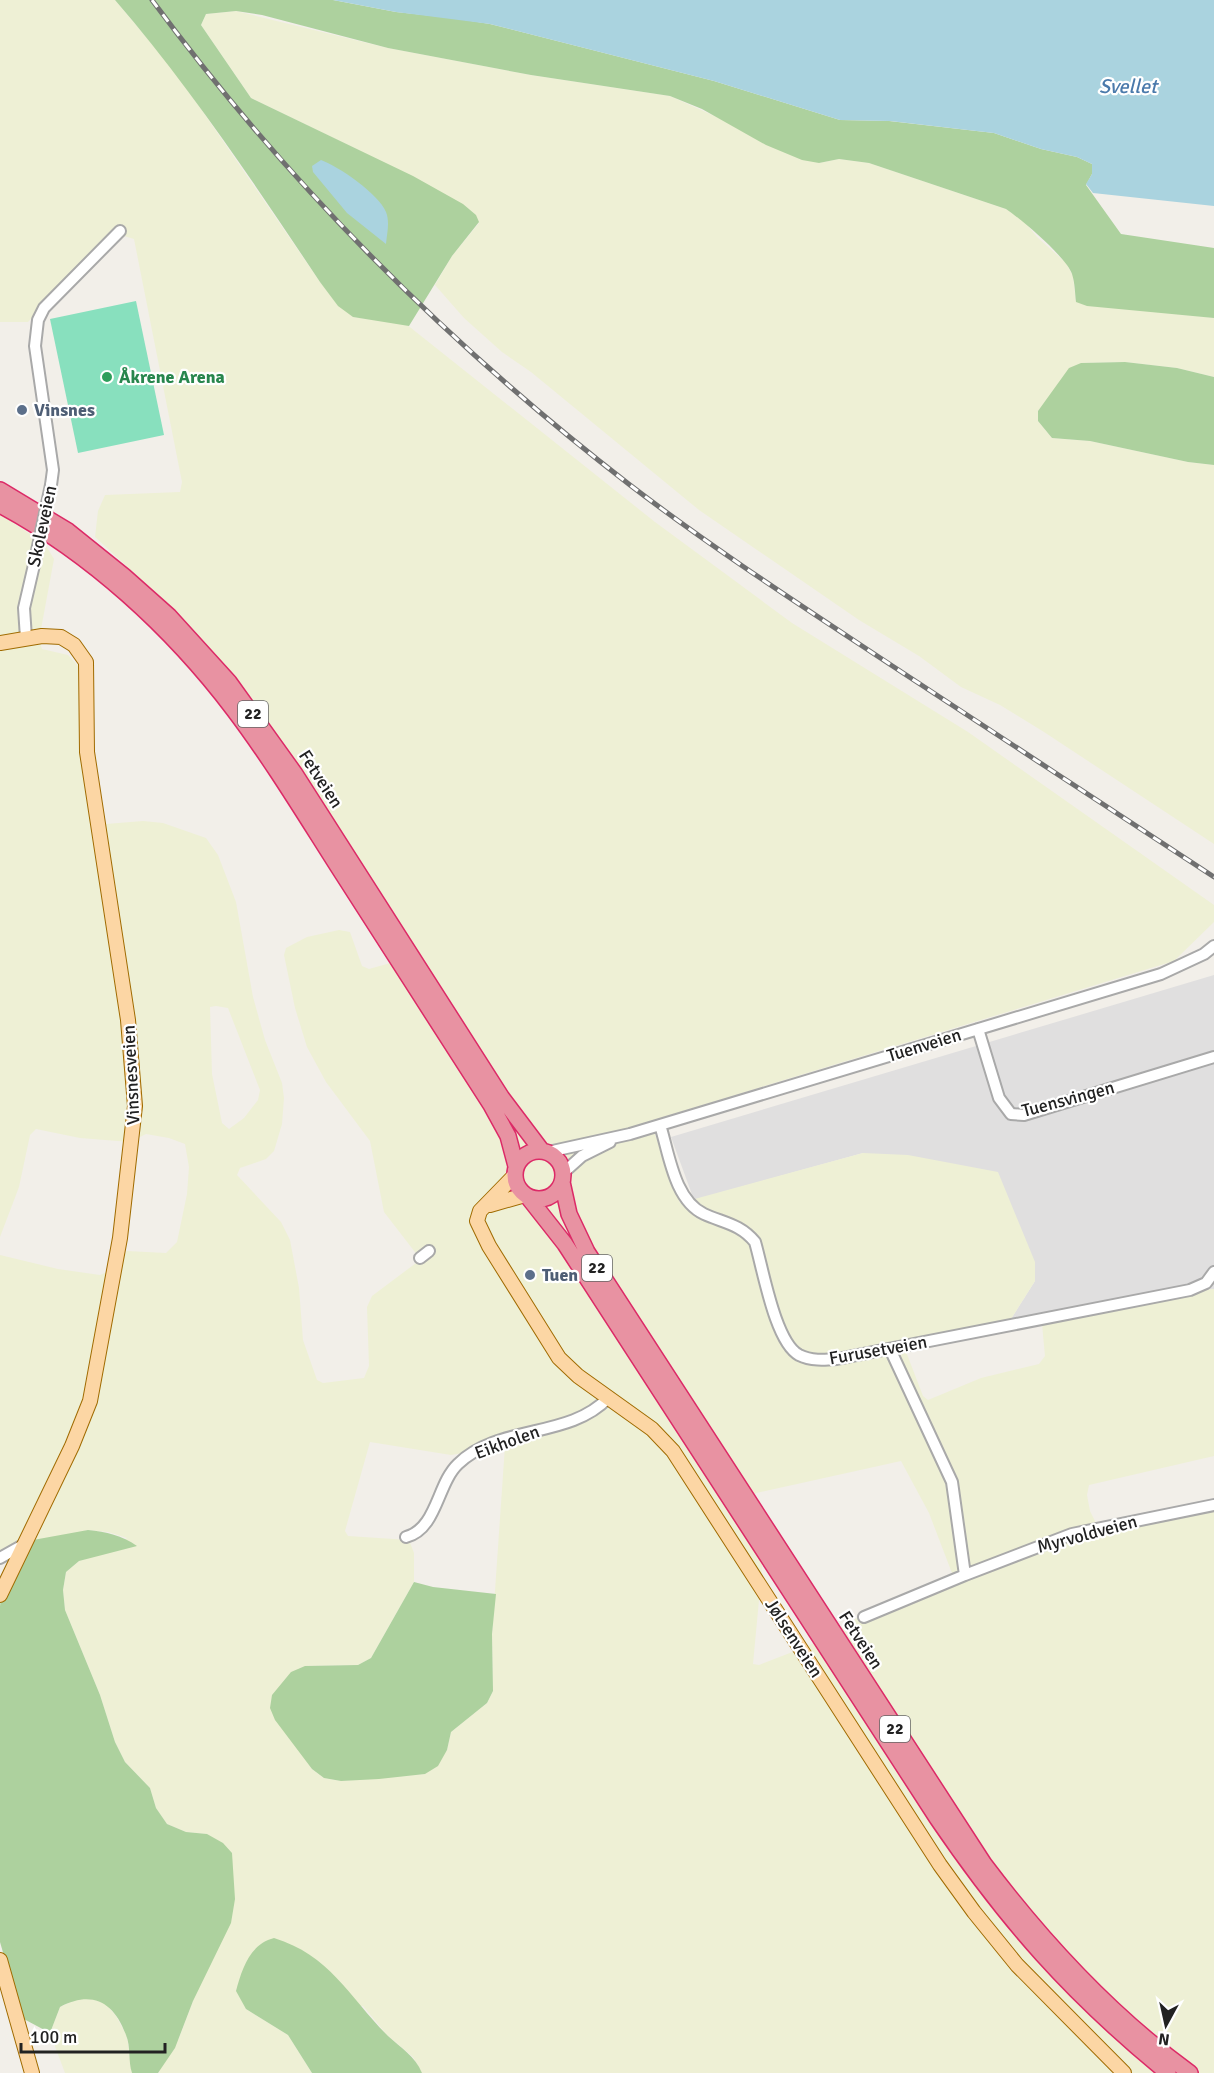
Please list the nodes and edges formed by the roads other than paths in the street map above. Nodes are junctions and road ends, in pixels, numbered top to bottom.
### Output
1 (120, 231) dead end
2 (0, 490) edge
3 (0, 505) edge
4 (26, 638) junction
5 (0, 643) edge
6 (1214, 946) edge
7 (978, 1029) junction
8 (1214, 1057) edge
9 (660, 1125) junction
10 (630, 1134) junction
11 (545, 1152) junction
12 (516, 1171) junction
13 (563, 1178) junction
14 (527, 1196) junction
15 (485, 1207) junction
16 (1214, 1272) edge
17 (890, 1349) junction
18 (608, 1398) junction
19 (1214, 1505) edge
20 (406, 1537) dead end
21 (23, 1545) junction
22 (0, 1558) edge
23 (964, 1575) junction
24 (0, 1595) edge
25 (864, 1617) dead end
26 (0, 1960) edge
27 (33, 2073) edge
28 (1124, 2073) edge
29 (1168, 2073) edge
30 (1190, 2073) edge

1 - 4 street, Skoleveien, bridge
2 - 11 highway, Fetveien / 22
3 - 12 highway, Fetveien / 22
4 - 5 main road, Vinsnesveien
4 - 21 main road, Vinsnesveien
6 - 7 street, Tuenveien
7 - 8 street, Tuensvingen
7 - 9 street, Tuenveien
9 - 10 street, Tuenveien
9 - 17 street, Furusetveien
10 - 11 street, Tuenveien
10 - 13 street, Tuenveien
11 - 12 highway
11 - 13 highway, 22
12 - 14 highway, 22
12 - 15 main road
13 - 14 highway
13 - 30 highway, Fetveien / 22
14 - 15 main road
14 - 29 highway, Fetveien / 22
15 - 18 main road, Jølsenveien
16 - 17 street, Furusetveien
17 - 23 street
18 - 20 street, Eikholen
18 - 28 main road, Jølsenveien
19 - 23 street, Myrvoldveien
21 - 22 street
21 - 24 main road, Vinsnesveien
23 - 25 street, Myrvoldveien
26 - 27 main road

